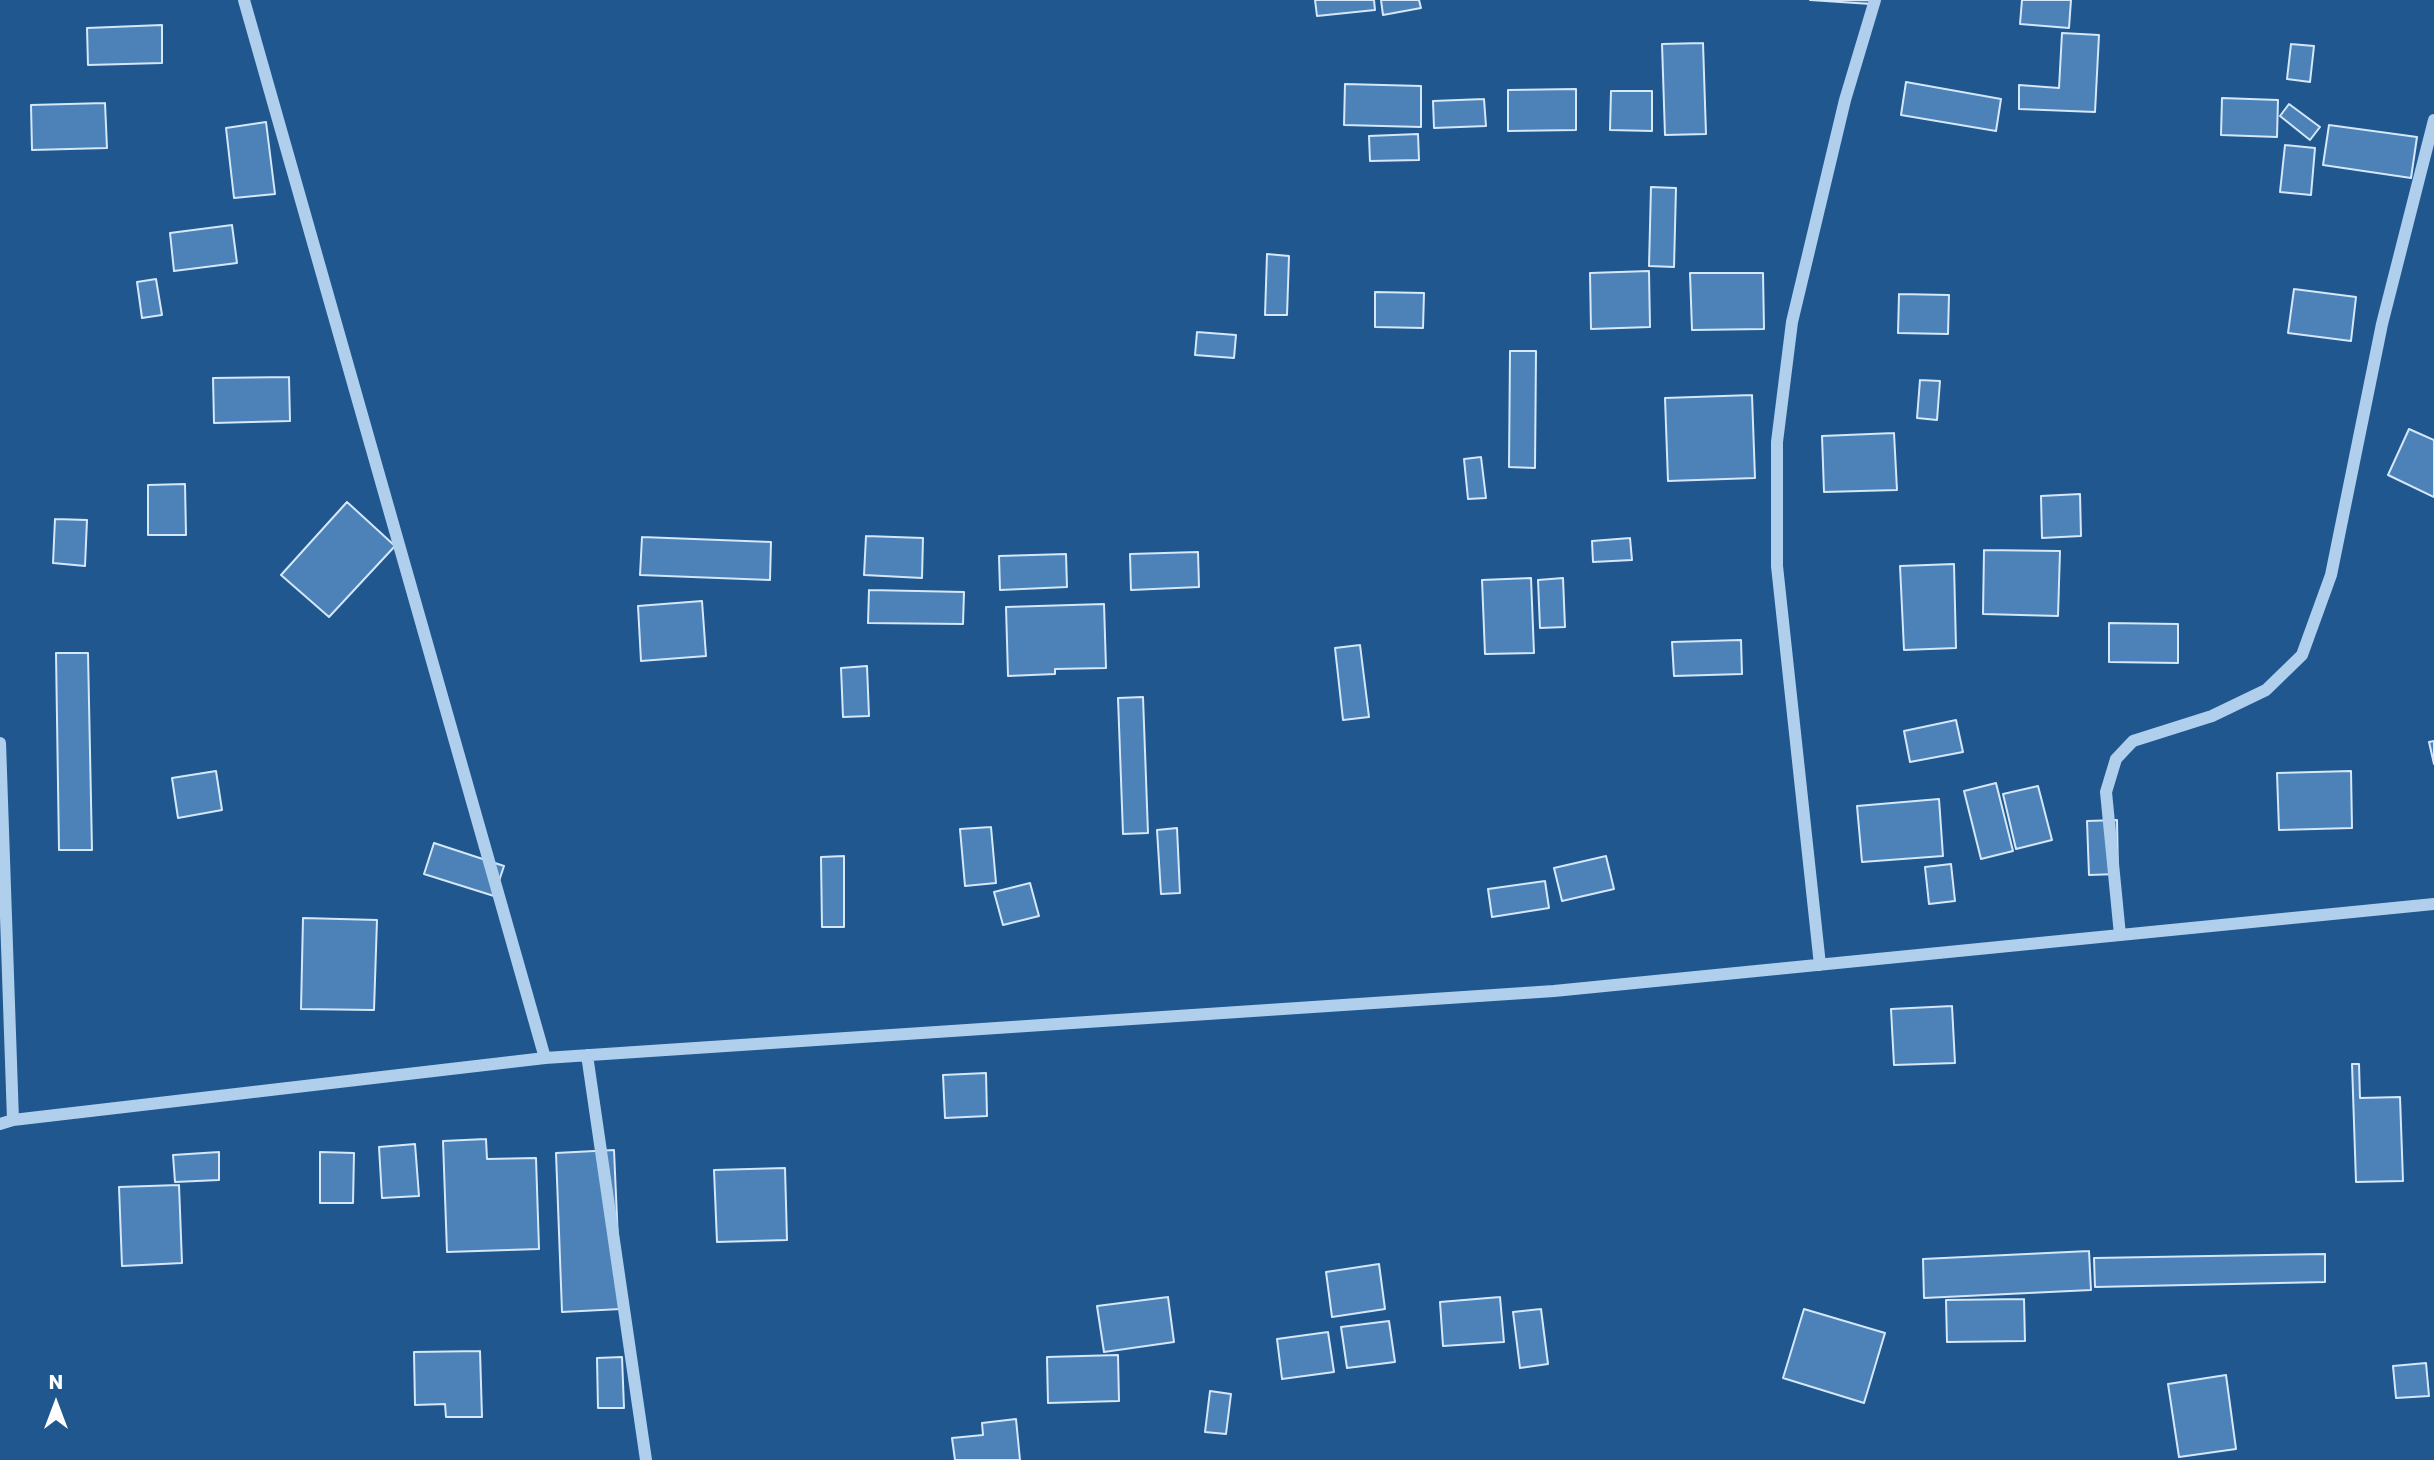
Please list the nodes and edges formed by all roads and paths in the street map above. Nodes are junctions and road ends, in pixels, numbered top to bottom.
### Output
1 (244, 0) edge
2 (1875, 0) edge
3 (2434, 120) edge
4 (0, 743) edge
5 (2434, 904) edge
6 (2120, 935) junction
7 (1820, 965) junction
8 (587, 1055) junction
9 (545, 1058) junction
10 (13, 1120) junction
11 (0, 1124) edge
12 (646, 1460) edge

1 - 9 street
2 - 7 street
3 - 6 street
4 - 10 street
5 - 6 street
6 - 7 street
7 - 8 street
8 - 9 street
8 - 12 street
9 - 10 street
10 - 11 street

